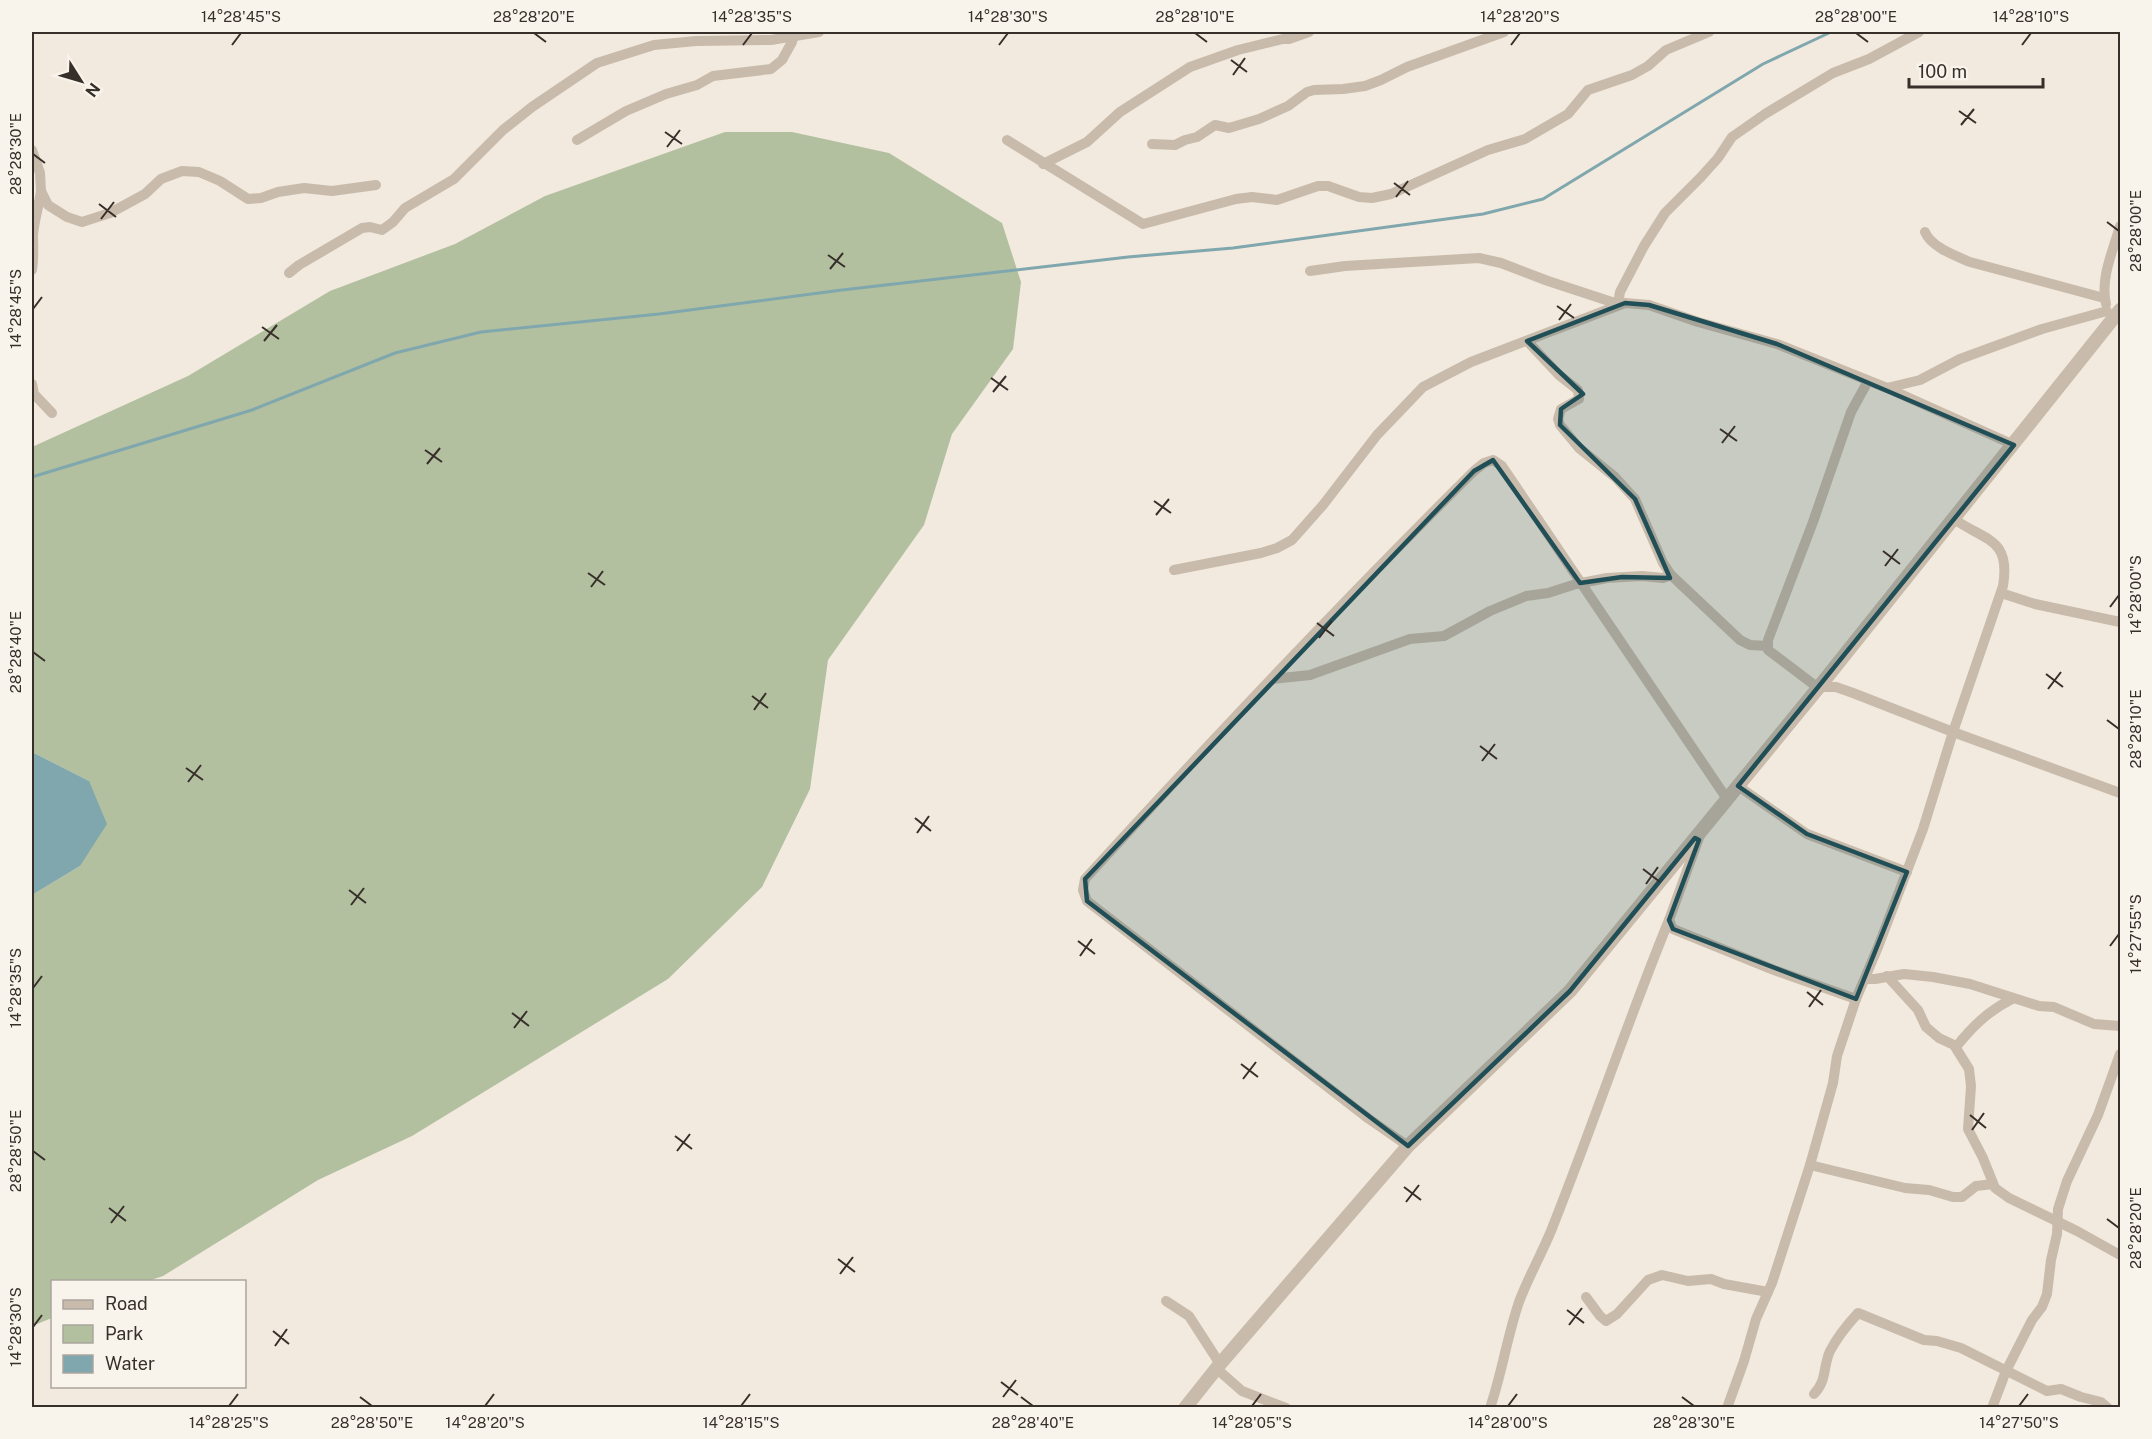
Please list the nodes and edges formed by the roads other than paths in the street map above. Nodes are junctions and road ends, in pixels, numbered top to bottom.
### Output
1 (819, 32) edge
2 (1310, 32) edge
3 (1504, 32) edge
4 (1709, 32) edge
5 (1919, 32) edge
6 (793, 37) junction
7 (576, 140) dead end
8 (1007, 140) dead end
9 (1152, 144) dead end
10 (32, 150) edge
11 (1043, 164) junction
12 (376, 184) dead end
13 (41, 191) junction
14 (2121, 226) edge
15 (1925, 232) dead end
16 (32, 270) edge
17 (1310, 272) dead end
18 (290, 273) dead end
19 (2104, 298) junction
20 (1618, 304) junction
21 (2113, 313) edge
22 (1527, 341) junction
23 (1868, 381) junction
24 (32, 384) edge
25 (1887, 388) junction
26 (51, 413) dead end
27 (2014, 445) junction
28 (1954, 519) junction
29 (1174, 570) dead end
30 (1671, 575) junction
31 (1580, 583) junction
32 (2001, 593) junction
33 (2121, 622) edge
34 (1767, 646) junction
35 (1272, 679) junction
36 (1819, 687) junction
37 (1953, 732) junction
38 (1738, 786) junction
39 (2121, 793) edge
40 (1727, 799) junction
41 (1702, 831) junction
42 (1907, 872) junction
43 (1669, 920) junction
44 (1887, 976) junction
45 (1865, 979) junction
46 (1856, 999) junction
47 (2012, 999) junction
48 (2121, 1026) edge
49 (1956, 1047) junction
50 (2121, 1054) edge
51 (1408, 1146) junction
52 (1810, 1165) junction
53 (1993, 1184) junction
54 (2058, 1222) junction
55 (2121, 1255) edge
56 (1768, 1292) junction
57 (1586, 1297) dead end
58 (1166, 1301) dead end
59 (1218, 1366) junction
60 (2006, 1371) junction
61 (1814, 1394) dead end
62 (1185, 1407) edge
63 (1286, 1407) edge
64 (1490, 1407) edge
65 (1727, 1407) edge
66 (1992, 1407) edge
67 (2108, 1407) edge

1 - 6 street
2 - 11 street
3 - 9 street
4 - 11 street
5 - 20 street
6 - 7 street
6 - 18 street
8 - 11 street
10 - 13 street
12 - 13 street
13 - 16 street
14 - 19 street
15 - 19 street
17 - 20 street
19 - 21 street
20 - 22 street
20 - 23 street
21 - 25 street
21 - 27 street
22 - 29 street
22 - 30 street
23 - 25 street
23 - 34 street
24 - 26 street
25 - 27 street
27 - 28 street
28 - 32 street
28 - 36 street
30 - 31 street
30 - 34 street
31 - 35 street
31 - 35 street
31 - 40 street
32 - 33 street
32 - 37 street
34 - 36 street
35 - 51 street
36 - 37 street
36 - 38 street
37 - 39 street
37 - 42 street
38 - 40 street
38 - 42 street
40 - 41 street
41 - 43 street
41 - 51 street
42 - 45 street
43 - 46 street
43 - 64 street
44 - 45 street
44 - 47 street
44 - 49 street
45 - 46 street
46 - 52 street
47 - 48 street
47 - 49 street
49 - 53 street
50 - 54 street
51 - 59 street
52 - 53 street
52 - 56 street
53 - 54 street
54 - 55 street
54 - 60 street
56 - 57 street
56 - 65 street
58 - 59 street
59 - 62 street
59 - 63 street
60 - 61 street
60 - 66 street
60 - 67 street

